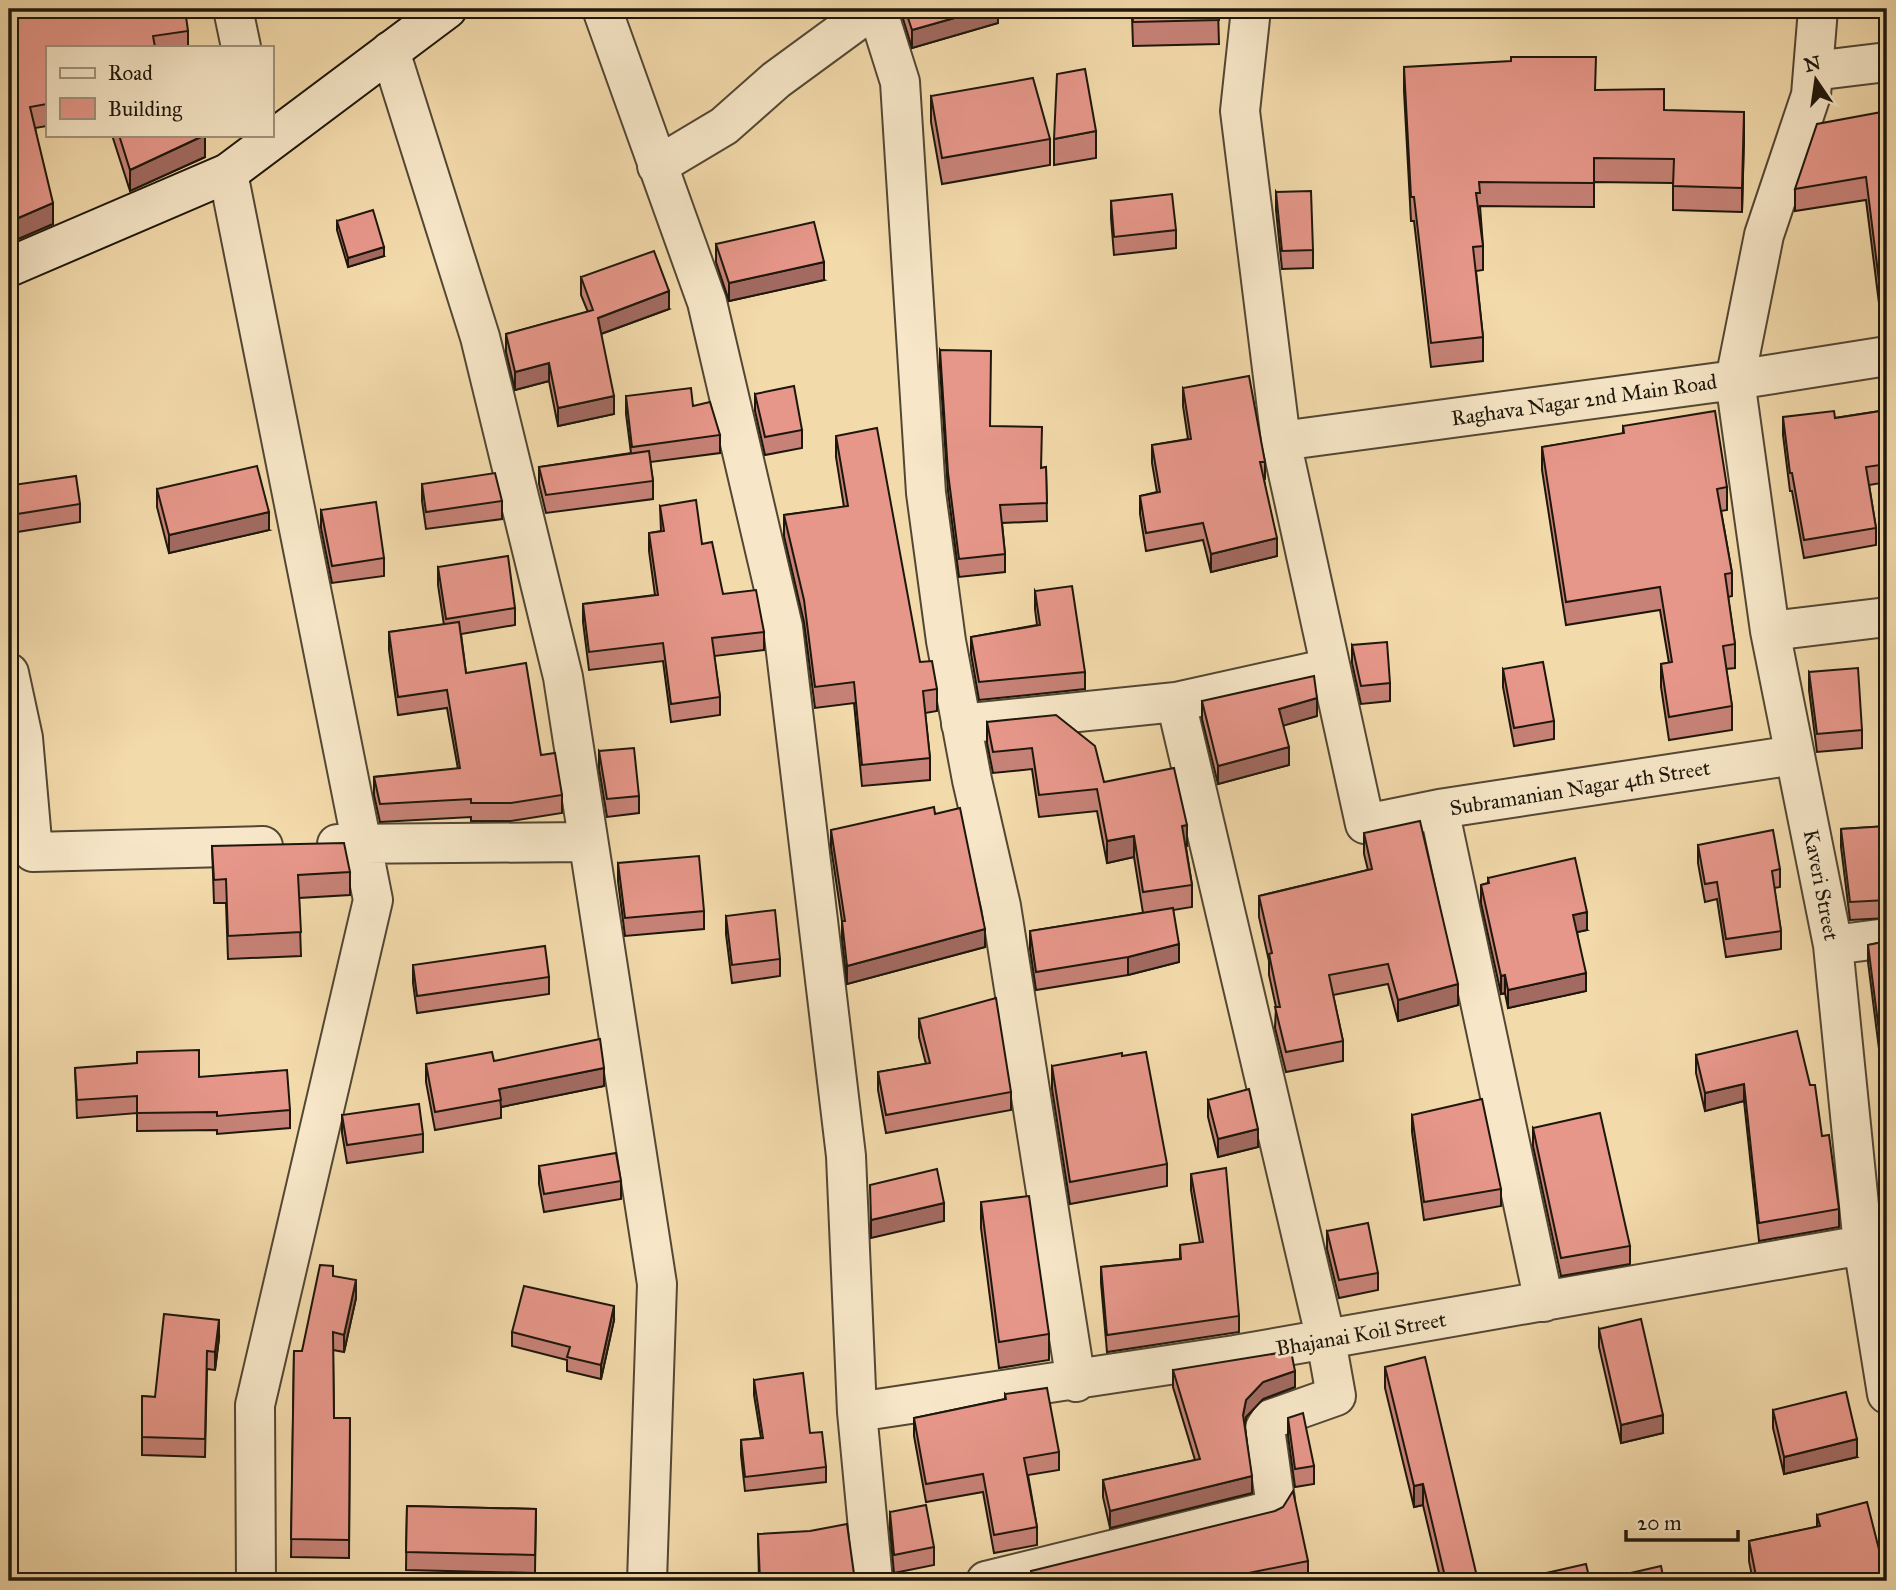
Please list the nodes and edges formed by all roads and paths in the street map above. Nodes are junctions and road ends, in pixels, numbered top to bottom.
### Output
1 (233, 9) edge
2 (447, 9) edge
3 (602, 9) edge
4 (875, 9) edge
5 (1251, 9) edge
6 (1818, 9) edge
7 (241, 46) edge
8 (390, 51) junction
9 (1887, 62) edge
10 (1813, 71) junction
11 (273, 133) edge
12 (260, 142) edge
13 (657, 166) junction
14 (228, 173) junction
15 (9, 267) edge
16 (1887, 356) edge
17 (1735, 380) junction
18 (1281, 441) junction
19 (1887, 617) edge
20 (1770, 631) junction
21 (1330, 668) junction
22 (9, 673) edge
23 (1176, 702) junction
24 (961, 724) junction
25 (1795, 755) junction
26 (1439, 809) junction
27 (587, 842) junction
28 (363, 844) junction
29 (1887, 938) edge
30 (1833, 946) junction
31 (1863, 1245) junction
32 (1880, 1298) edge
33 (1544, 1302) junction
34 (1326, 1340) junction
35 (1076, 1382) junction
36 (1887, 1394) edge
37 (857, 1412) junction
38 (256, 1581) edge
39 (647, 1581) edge
40 (873, 1581) edge
41 (986, 1581) edge

1 - 7 street
2 - 8 street
3 - 13 street
4 - 13 street
4 - 24 street
5 - 18 street
6 - 10 street, Kaveri Street
8 - 11 street
8 - 27 street
9 - 10 street
10 - 17 street, Kaveri Street
12 - 14 street
13 - 37 street
14 - 15 street
14 - 28 street
16 - 17 street, Raghava Nagar 2nd Main Road
17 - 18 street, Raghava Nagar 2nd Main Road
17 - 20 street, Kaveri Street
18 - 21 street
19 - 20 street
20 - 25 street, Kaveri Street
21 - 23 street
21 - 26 street, Subramanian Nagar 4th Street
22 - 28 street
23 - 24 street
23 - 34 street
24 - 35 street
25 - 26 street, Subramanian Nagar 4th Street
25 - 30 street, Kaveri Street
26 - 33 street
27 - 28 street
27 - 39 street
28 - 38 street
29 - 30 street
30 - 31 street, Kaveri Street
31 - 32 street, Kaveri Street
31 - 33 street, Bhajanai Koil Street
32 - 36 street, Kaveri Street
33 - 34 street, Bhajanai Koil Street
34 - 35 street, Bhajanai Koil Street
34 - 41 street
35 - 37 street, Bhajanai Koil Street
37 - 40 street

